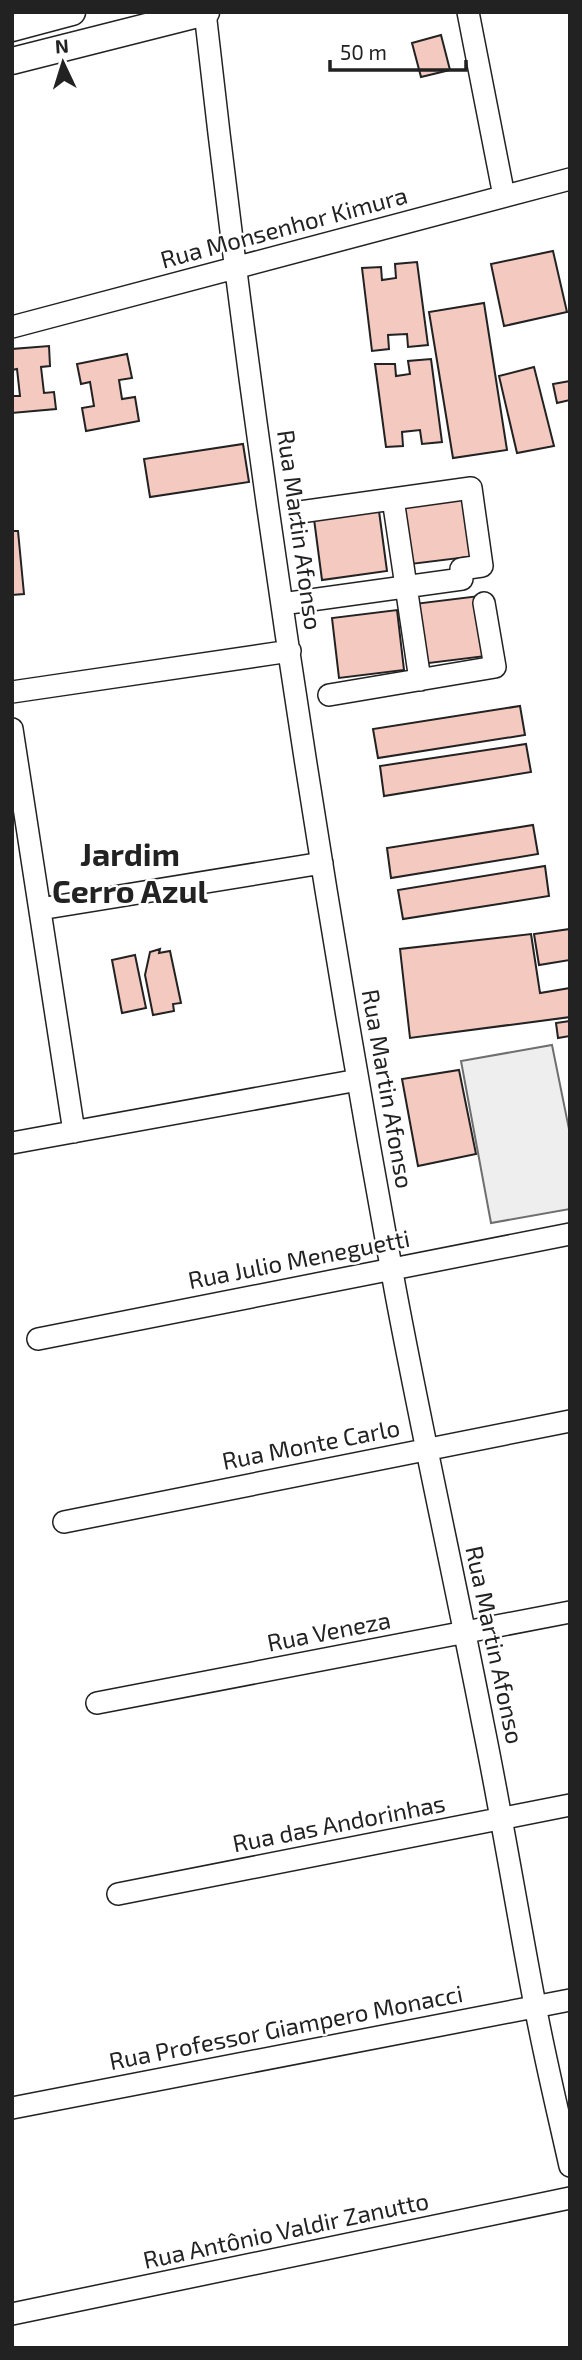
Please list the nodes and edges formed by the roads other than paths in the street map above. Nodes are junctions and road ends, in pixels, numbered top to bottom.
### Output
1 (72, 12) edge
2 (206, 12) edge
3 (468, 12) edge
4 (12, 28) edge
5 (12, 61) edge
6 (570, 179) edge
7 (504, 196) junction
8 (235, 269) junction
9 (12, 327) edge
10 (393, 499) junction
11 (300, 512) dead end
12 (406, 587) junction
13 (484, 603) dead end
14 (282, 604) junction
15 (290, 651) junction
16 (420, 680) junction
17 (12, 692) edge
18 (329, 695) dead end
19 (12, 729) edge
20 (322, 863) junction
21 (40, 909) junction
22 (358, 1080) junction
23 (74, 1132) junction
24 (12, 1143) edge
25 (570, 1234) edge
26 (392, 1268) junction
27 (38, 1339) dead end
28 (570, 1422) edge
29 (426, 1449) junction
30 (64, 1522) dead end
31 (570, 1612) edge
32 (465, 1633) junction
33 (97, 1703) dead end
34 (570, 1805) edge
35 (502, 1818) junction
36 (118, 1894) dead end
37 (570, 2000) edge
38 (535, 2007) junction
39 (12, 2108) edge
40 (570, 2166) edge
41 (570, 2198) edge
42 (12, 2314) edge

1 - 4 main road
2 - 5 main road
2 - 8 street, Rua Martin Afonso
3 - 7 street
6 - 7 street, Rua Monsenhor Kimura
7 - 8 street, Rua Monsenhor Kimura
8 - 9 street, Rua Monsenhor Kimura
8 - 14 street, Rua Martin Afonso
10 - 11 street
10 - 12 street
10 - 12 street
12 - 14 street
12 - 16 street
13 - 16 street
14 - 15 street, Rua Martin Afonso
15 - 17 street
15 - 20 street, Rua Martin Afonso
16 - 18 street
19 - 21 street
20 - 21 street
20 - 22 street, Rua Martin Afonso
21 - 23 street
22 - 23 street
22 - 26 street, Rua Martin Afonso
23 - 24 street
25 - 26 street, Rua Julio Meneguetti
26 - 27 street, Rua Julio Meneguetti
26 - 29 street, Rua Martin Afonso
28 - 29 street, Rua Monte Carlo
29 - 30 street, Rua Monte Carlo
29 - 32 street, Rua Martin Afonso
31 - 32 street, Rua Veneza
32 - 33 street, Rua Veneza
32 - 35 street, Rua Martin Afonso
34 - 35 street, Rua das Andorinhas
35 - 36 street, Rua das Andorinhas
35 - 38 street, Rua Martin Afonso
37 - 38 street, Rua Professor Giampero Monacci
38 - 39 street, Rua Professor Giampero Monacci
38 - 40 street, Rua Martin Afonso
41 - 42 street, Rua Antônio Valdir Zanutto

